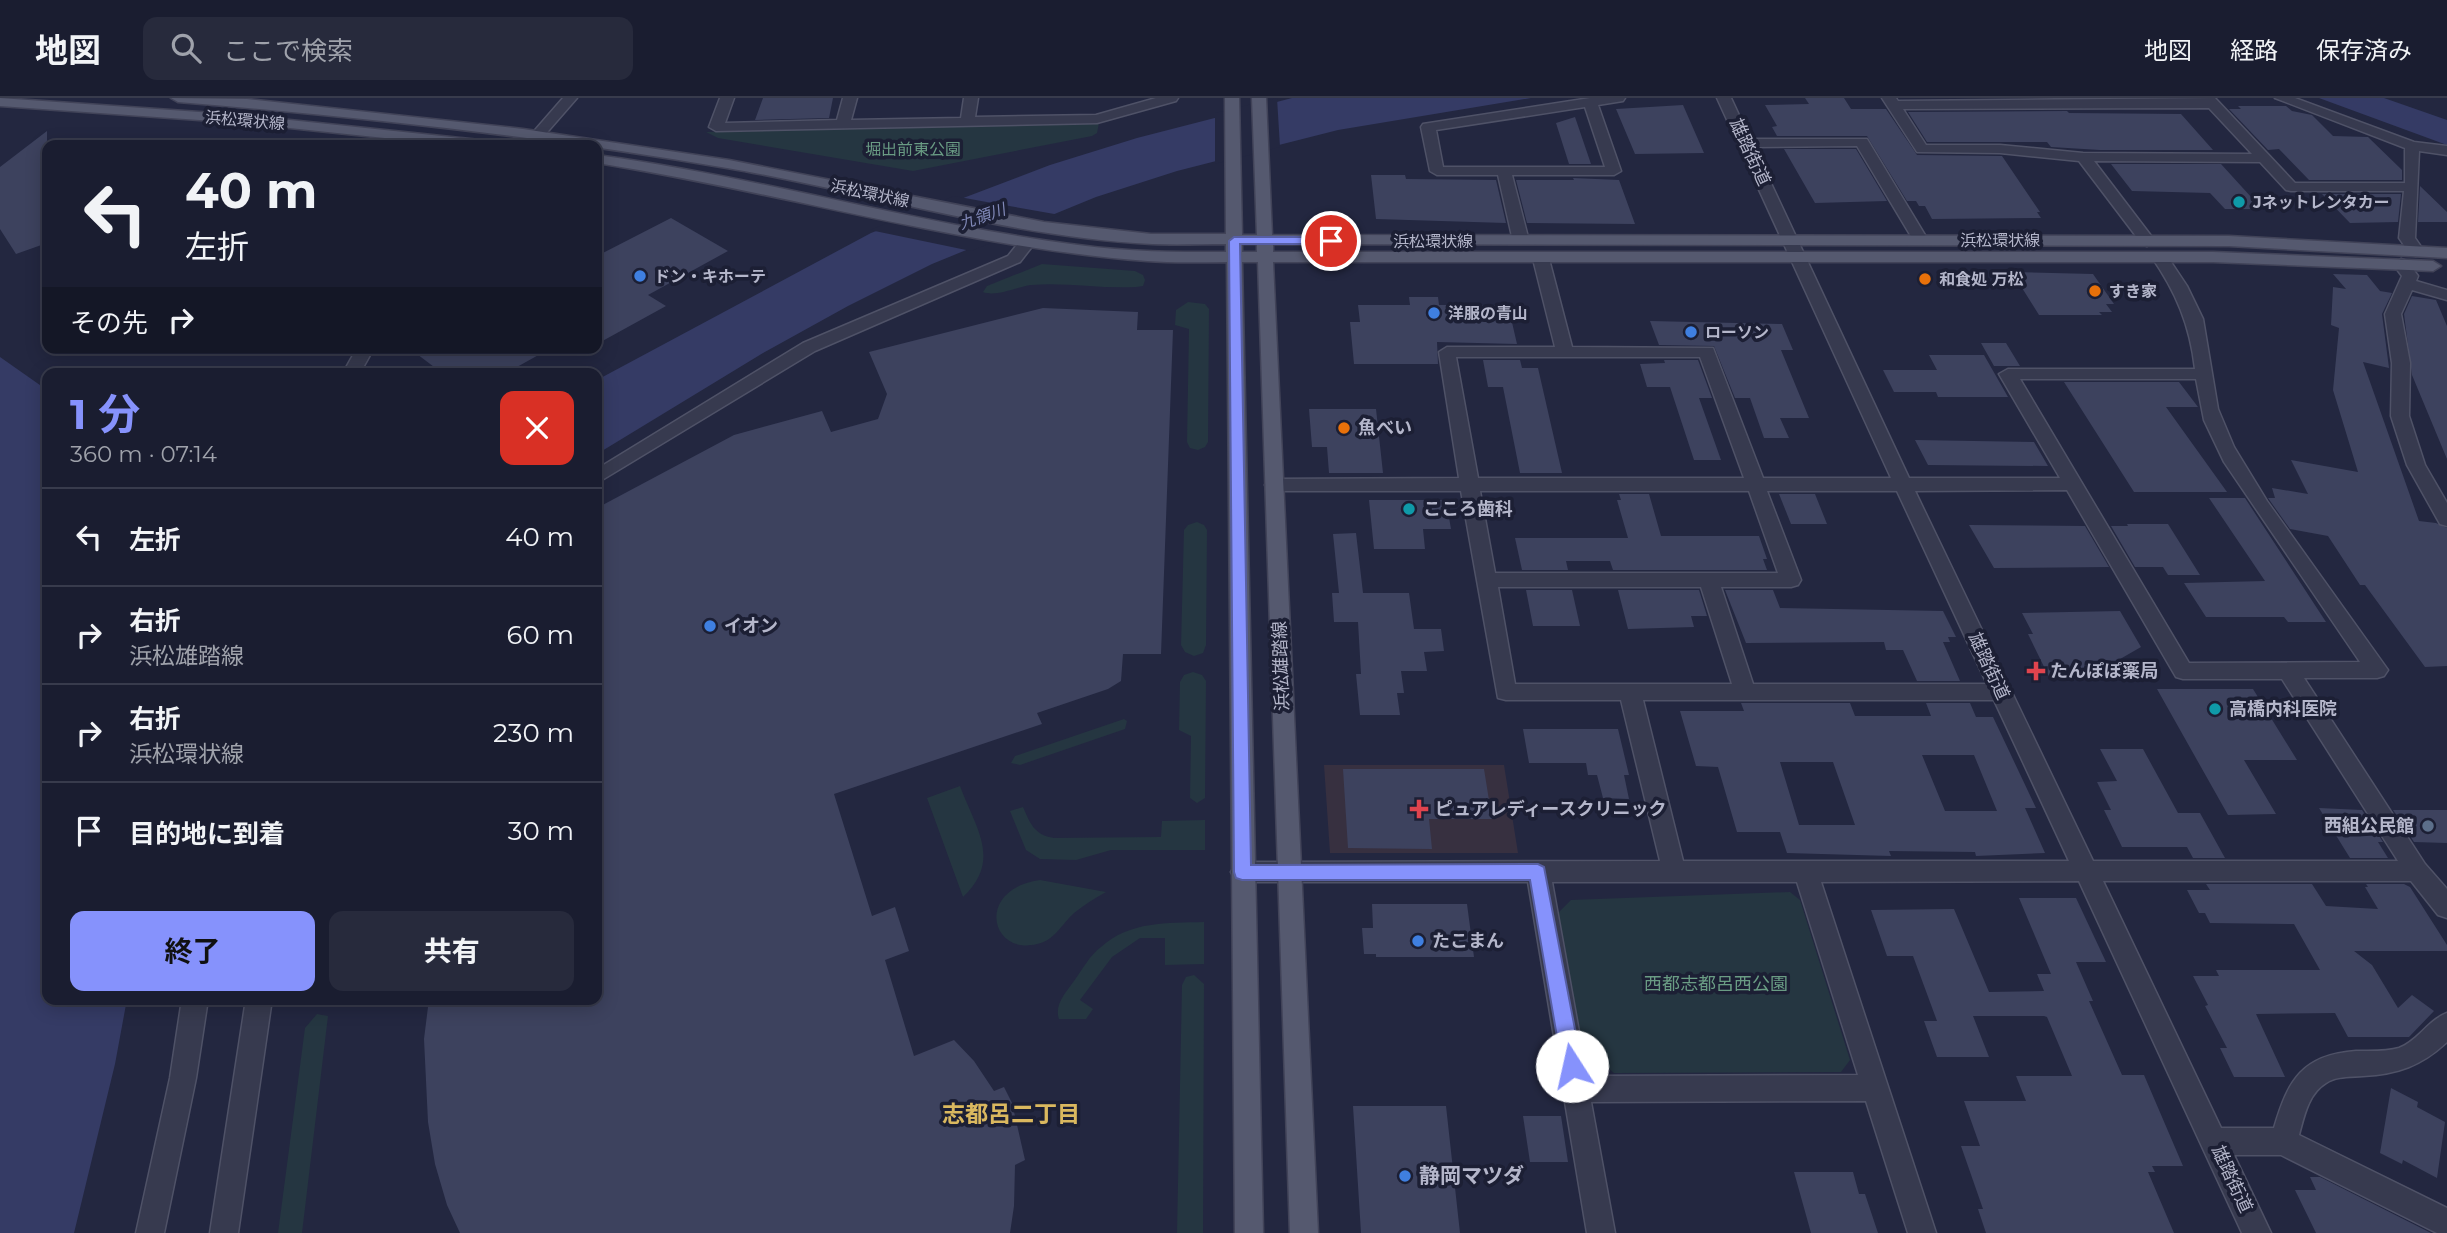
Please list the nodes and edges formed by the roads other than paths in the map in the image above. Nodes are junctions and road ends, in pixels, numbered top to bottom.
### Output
1 (178, 98) edge
2 (570, 98) edge
3 (727, 98) edge
4 (850, 98) edge
5 (971, 98) edge
6 (1171, 98) edge
7 (1618, 98) edge
8 (1724, 98) edge
9 (2282, 98) edge
10 (1259, 100) edge
11 (1891, 101) edge
12 (2210, 101) edge
13 (0, 102) edge
14 (1590, 102) junction
15 (1233, 103) edge
16 (967, 122) junction
17 (843, 124) junction
18 (440, 140) edge
19 (533, 140) edge
20 (1745, 143) junction
21 (2412, 146) junction
22 (602, 149) edge
23 (2447, 151) edge
24 (2083, 157) junction
25 (2263, 158) junction
26 (602, 160) edge
27 (1504, 171) junction
28 (2412, 187) junction
29 (1920, 240) junction
30 (1521, 241) junction
31 (2147, 241) junction
32 (1019, 243) junction
33 (1794, 249) junction
34 (1235, 250) junction
35 (1265, 250) junction
36 (2416, 251) junction
37 (2447, 253) edge
38 (2160, 256) junction
39 (1541, 259) junction
40 (2401, 264) junction
41 (2447, 267) edge
42 (2407, 284) junction
43 (2447, 295) edge
44 (1565, 352) junction
45 (2203, 374) junction
46 (602, 474) edge
47 (1756, 484) junction
48 (1903, 484) junction
49 (2073, 484) junction
50 (1274, 485) junction
51 (1470, 485) junction
52 (2447, 519) edge
53 (1486, 580) junction
54 (1709, 580) junction
55 (2288, 671) junction
56 (1630, 692) junction
57 (1745, 692) junction
58 (2001, 692) junction
59 (2417, 871) junction
60 (1242, 872) junction
61 (1538, 872) junction
62 (1674, 872) junction
63 (1806, 872) junction
64 (2086, 872) junction
65 (1288, 873) junction
66 (2447, 906) edge
67 (194, 1005) edge
68 (258, 1005) edge
69 (2447, 1025) edge
70 (1875, 1088) junction
71 (1576, 1089) junction
72 (2214, 1141) junction
73 (2283, 1142) junction
74 (2447, 1223) edge
75 (150, 1233) edge
76 (224, 1233) edge
77 (1249, 1233) edge
78 (1304, 1233) edge
79 (1601, 1233) edge
80 (1922, 1233) edge
81 (2257, 1233) edge

1 - 19 main road, 浜松環状線
2 - 19 street
3 - 17 street
4 - 17 street
5 - 16 street
6 - 16 street
7 - 14 street
8 - 20 street, 雄踏街道
9 - 21 street
10 - 35 main road, 浜松雄踏線
11 - 12 street
11 - 24 street
12 - 25 street
13 - 18 main road, 浜松環状線
14 - 27 street
14 - 27 street
15 - 34 main road
16 - 17 street
20 - 29 street
20 - 33 street, 雄踏街道
21 - 23 street
21 - 28 street
22 - 34 main road, 浜松環状線
24 - 25 street
24 - 31 street
25 - 28 street
26 - 32 main road, 浜松環状線
27 - 30 street
28 - 36 street
29 - 31 main road, 浜松環状線
29 - 33 main road, 浜松環状線
30 - 33 main road, 浜松環状線
30 - 35 main road, 浜松環状線
31 - 36 main road, 浜松環状線
32 - 34 main road, 浜松環状線
32 - 46 street
33 - 38 main road, 浜松環状線
33 - 39 main road, 浜松環状線
33 - 48 street, 雄踏街道
34 - 35 main road, 浜松環状線
34 - 60 main road
35 - 39 main road, 浜松環状線
35 - 50 main road, 浜松雄踏線
36 - 37 main road, 浜松環状線
38 - 40 main road, 浜松環状線
38 - 45 street
39 - 44 street
40 - 41 main road, 浜松環状線
40 - 42 street
42 - 43 street
42 - 52 street
44 - 47 street
44 - 51 street
45 - 49 street
45 - 55 street
47 - 48 street
47 - 51 street
47 - 54 street
48 - 49 street
48 - 58 street, 雄踏街道
49 - 55 street
50 - 51 street
50 - 65 main road, 浜松雄踏線
51 - 53 street
53 - 54 street
53 - 56 street
54 - 57 street
55 - 59 street
56 - 57 street
56 - 62 street
57 - 58 street
58 - 64 street, 雄踏街道
59 - 64 street
59 - 66 street
60 - 65 street
60 - 77 main road
61 - 62 street
61 - 65 street
61 - 71 street
62 - 63 street
63 - 64 street
63 - 70 street
64 - 72 street, 雄踏街道
65 - 78 main road, 浜松雄踏線
67 - 75 street
68 - 76 street
69 - 73 street
70 - 71 street
70 - 80 street
71 - 79 street
72 - 73 street
72 - 81 street, 雄踏街道
73 - 74 street

